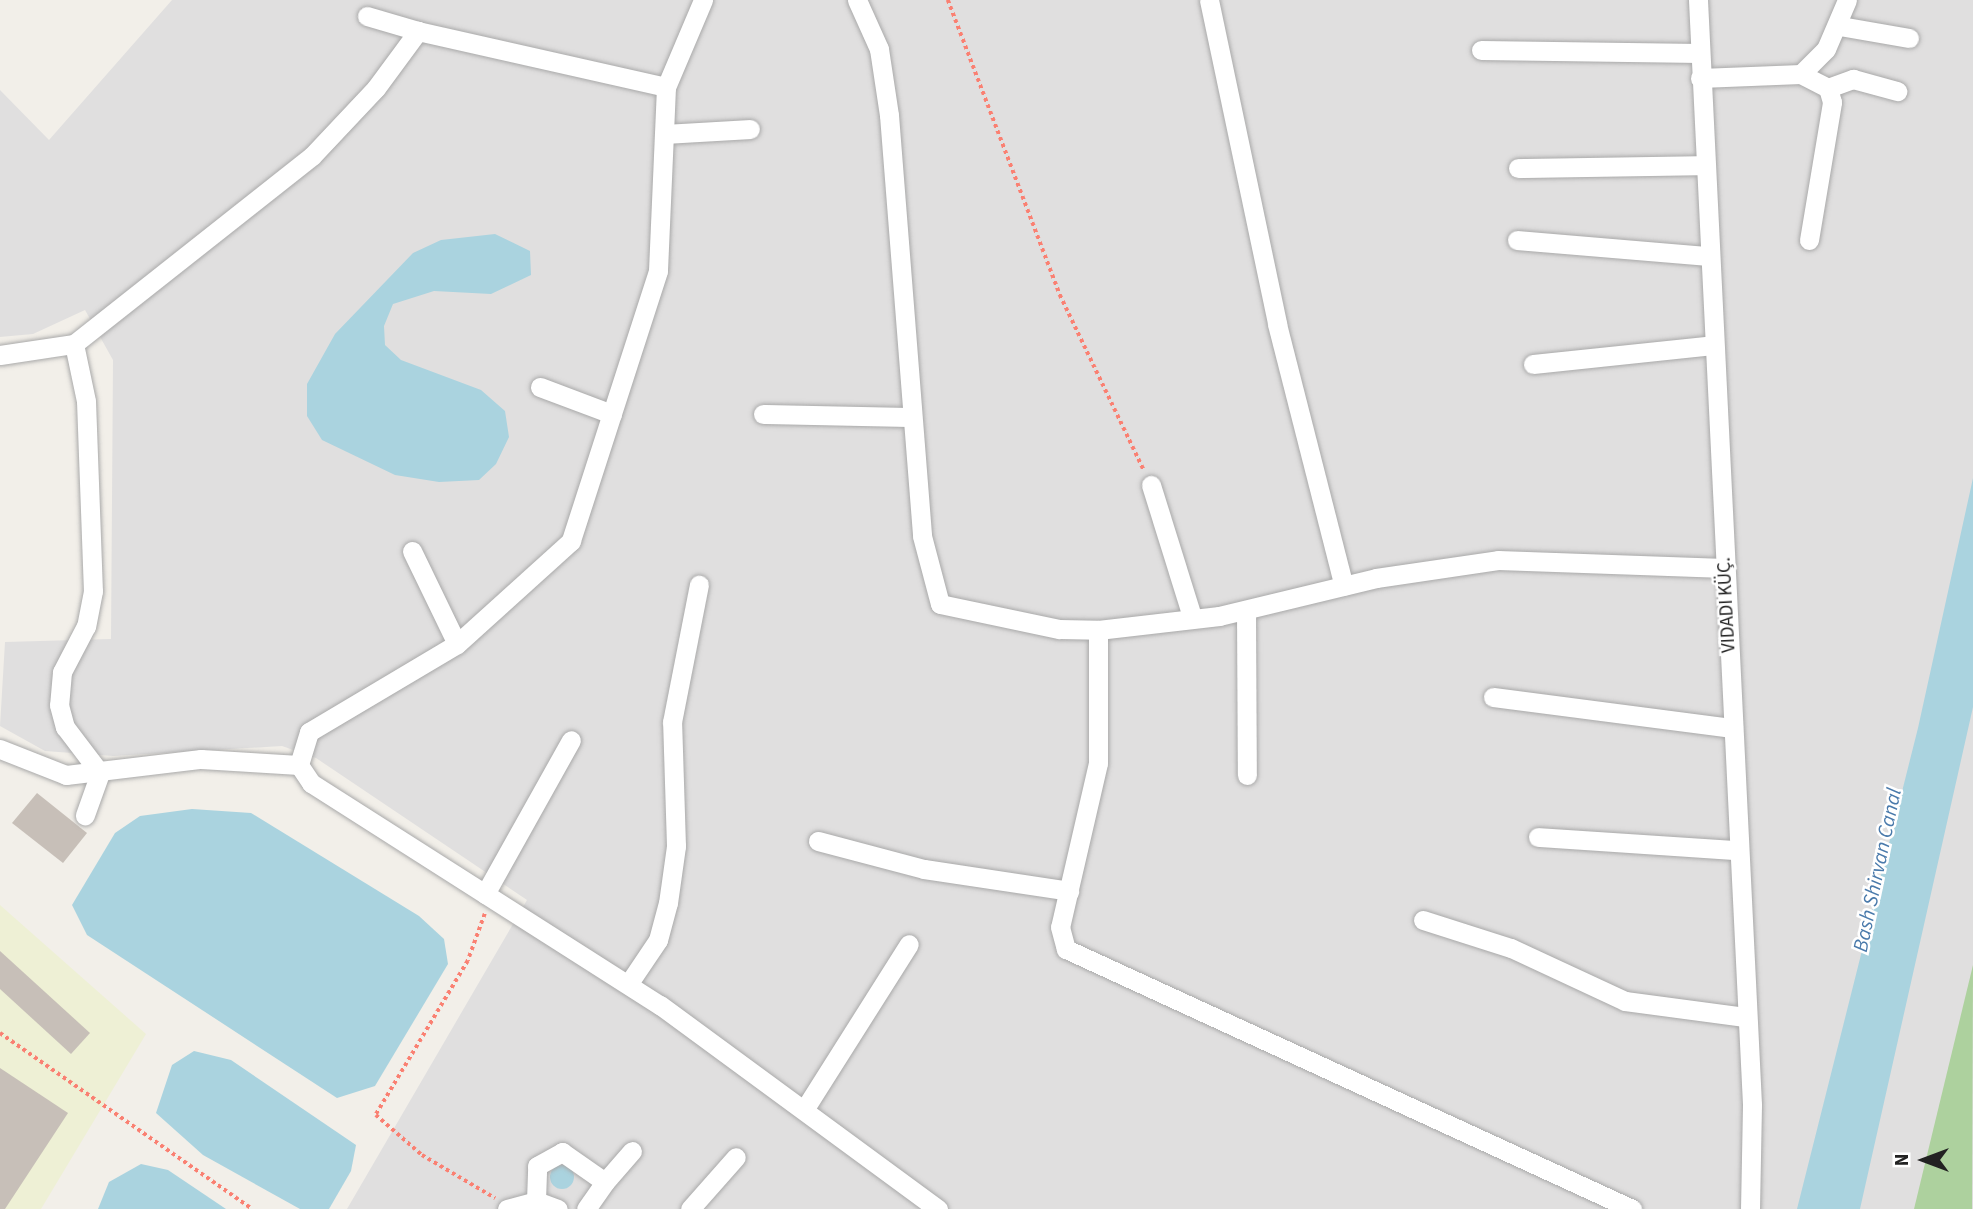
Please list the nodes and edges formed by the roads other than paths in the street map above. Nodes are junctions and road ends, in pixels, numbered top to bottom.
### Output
1 (703, 0) edge
2 (857, 0) edge
3 (1209, 0) edge
4 (1698, 0) edge
5 (1847, 0) edge
6 (367, 16) dead end
7 (1840, 26) junction
8 (418, 30) junction
9 (1909, 38) dead end
10 (1481, 50) dead end
11 (1700, 53) junction
12 (1801, 74) junction
13 (1700, 78) junction
14 (666, 87) junction
15 (1828, 88) junction
16 (1897, 91) dead end
17 (750, 129) dead end
18 (665, 134) junction
19 (1704, 165) junction
20 (1518, 167) dead end
21 (1517, 240) dead end
22 (1809, 240) dead end
23 (1708, 256) junction
24 (74, 344) junction
25 (1713, 345) junction
26 (0, 355) edge
27 (1533, 364) dead end
28 (540, 387) dead end
29 (612, 414) junction
30 (763, 414) dead end
31 (911, 417) junction
32 (1151, 485) road end
33 (412, 551) dead end
34 (1725, 568) junction
35 (699, 585) dead end
36 (1344, 586) junction
37 (1246, 610) junction
38 (1192, 617) junction
39 (1098, 630) junction
40 (457, 644) junction
41 (1493, 697) dead end
42 (1733, 728) junction
43 (572, 740) dead end
44 (0, 749) edge
45 (299, 765) junction
46 (100, 773) junction
47 (1247, 775) dead end
48 (85, 815) dead end
49 (1538, 837) dead end
50 (818, 841) dead end
51 (1736, 850) junction
52 (1069, 891) junction
53 (485, 894) junction
54 (1423, 920) dead end
55 (909, 944) dead end
56 (629, 984) junction
57 (1745, 1017) junction
58 (804, 1110) junction
59 (632, 1150) dead end
60 (736, 1157) dead end
61 (605, 1182) junction
62 (536, 1201) junction
63 (508, 1208) edge
64 (558, 1209) edge
65 (586, 1209) edge
66 (690, 1209) edge
67 (938, 1209) edge
68 (1632, 1209) edge
69 (1750, 1209) edge

1 - 14 street
2 - 31 street
3 - 36 street
4 - 11 street, VIDADI KÜÇ.
5 - 7 street
6 - 8 street
7 - 9 street
7 - 12 street
8 - 14 street
8 - 24 street
10 - 11 street
11 - 13 street, VIDADI KÜÇ.
12 - 13 street
12 - 15 street
13 - 19 street, VIDADI KÜÇ.
14 - 18 street
15 - 16 street
15 - 22 street
17 - 18 street
18 - 29 street
19 - 20 street
19 - 23 street, VIDADI KÜÇ.
21 - 23 street
23 - 25 street, VIDADI KÜÇ.
24 - 26 street
24 - 46 street
25 - 27 street
25 - 34 street, VIDADI KÜÇ.
28 - 29 street
29 - 40 street
30 - 31 street
31 - 39 street
32 - 38 street
33 - 40 street
34 - 36 street
34 - 42 street, VIDADI KÜÇ.
35 - 56 street
36 - 37 street
37 - 38 street
37 - 47 street
38 - 39 street
39 - 52 street
40 - 45 street
41 - 42 street
42 - 51 street, VIDADI KÜÇ.
43 - 53 street
44 - 46 street
45 - 46 street
45 - 53 street
46 - 48 street
49 - 51 street
50 - 52 street
51 - 57 street, VIDADI KÜÇ.
52 - 68 street
53 - 56 street
54 - 57 street
55 - 58 street
56 - 58 street
57 - 69 street, VIDADI KÜÇ.
58 - 67 street
59 - 61 street
60 - 66 street
61 - 62 street
61 - 65 street
62 - 63 street
62 - 64 street

